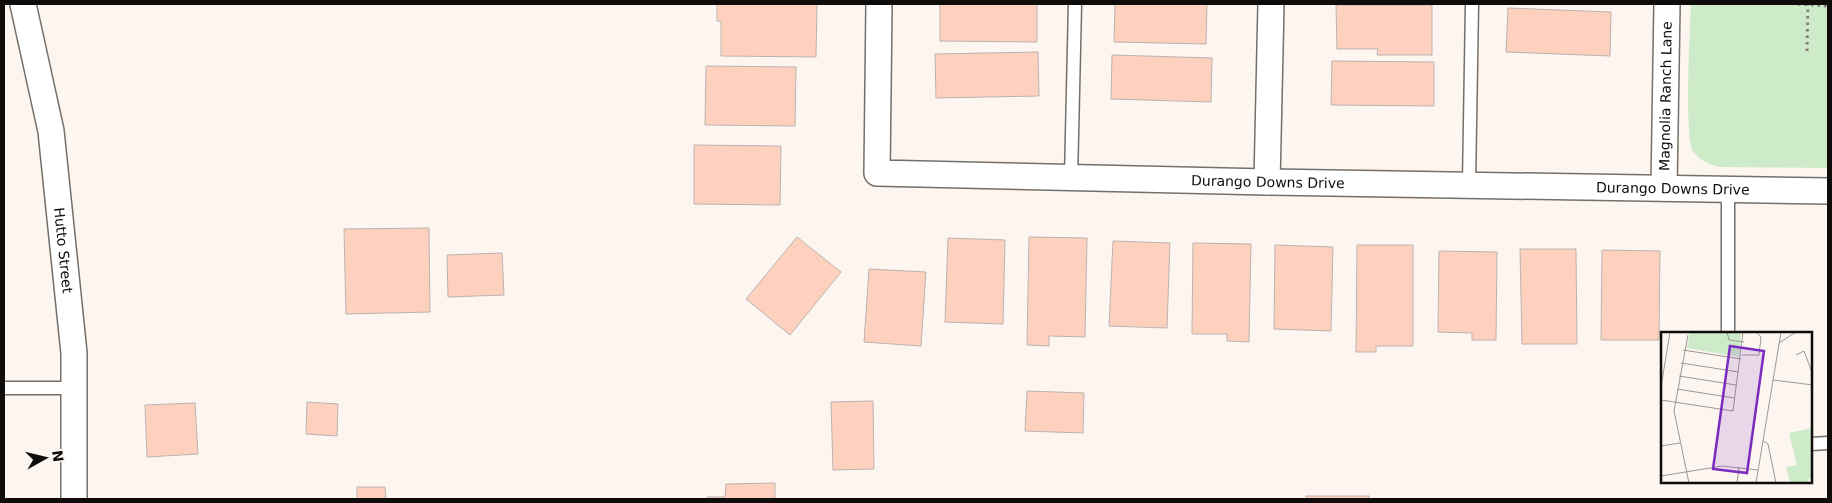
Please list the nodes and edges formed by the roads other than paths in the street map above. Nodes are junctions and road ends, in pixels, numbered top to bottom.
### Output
1 (24, 4) edge
2 (879, 4) edge
3 (1075, 4) edge
4 (1271, 4) edge
5 (1472, 4) edge
6 (1667, 4) edge
7 (1071, 178) junction
8 (1267, 182) junction
9 (1469, 184) junction
10 (1664, 188) junction
11 (1728, 189) junction
12 (1828, 191) edge
13 (1728, 332) edge
14 (4, 388) edge
15 (74, 388) junction
16 (1828, 443) edge
17 (1812, 444) edge
18 (74, 499) edge

1 - 15 street, Hutto Street
2 - 7 street, Durango Downs Drive
3 - 7 lane
4 - 8 street
5 - 9 lane
6 - 10 street, Magnolia Ranch Lane
7 - 8 street, Durango Downs Drive
8 - 9 street, Durango Downs Drive
9 - 10 street, Durango Downs Drive
10 - 11 street, Durango Downs Drive
11 - 12 street, Durango Downs Drive
11 - 13 lane
14 - 15 lane
15 - 18 street, Hutto Street
16 - 17 lane

